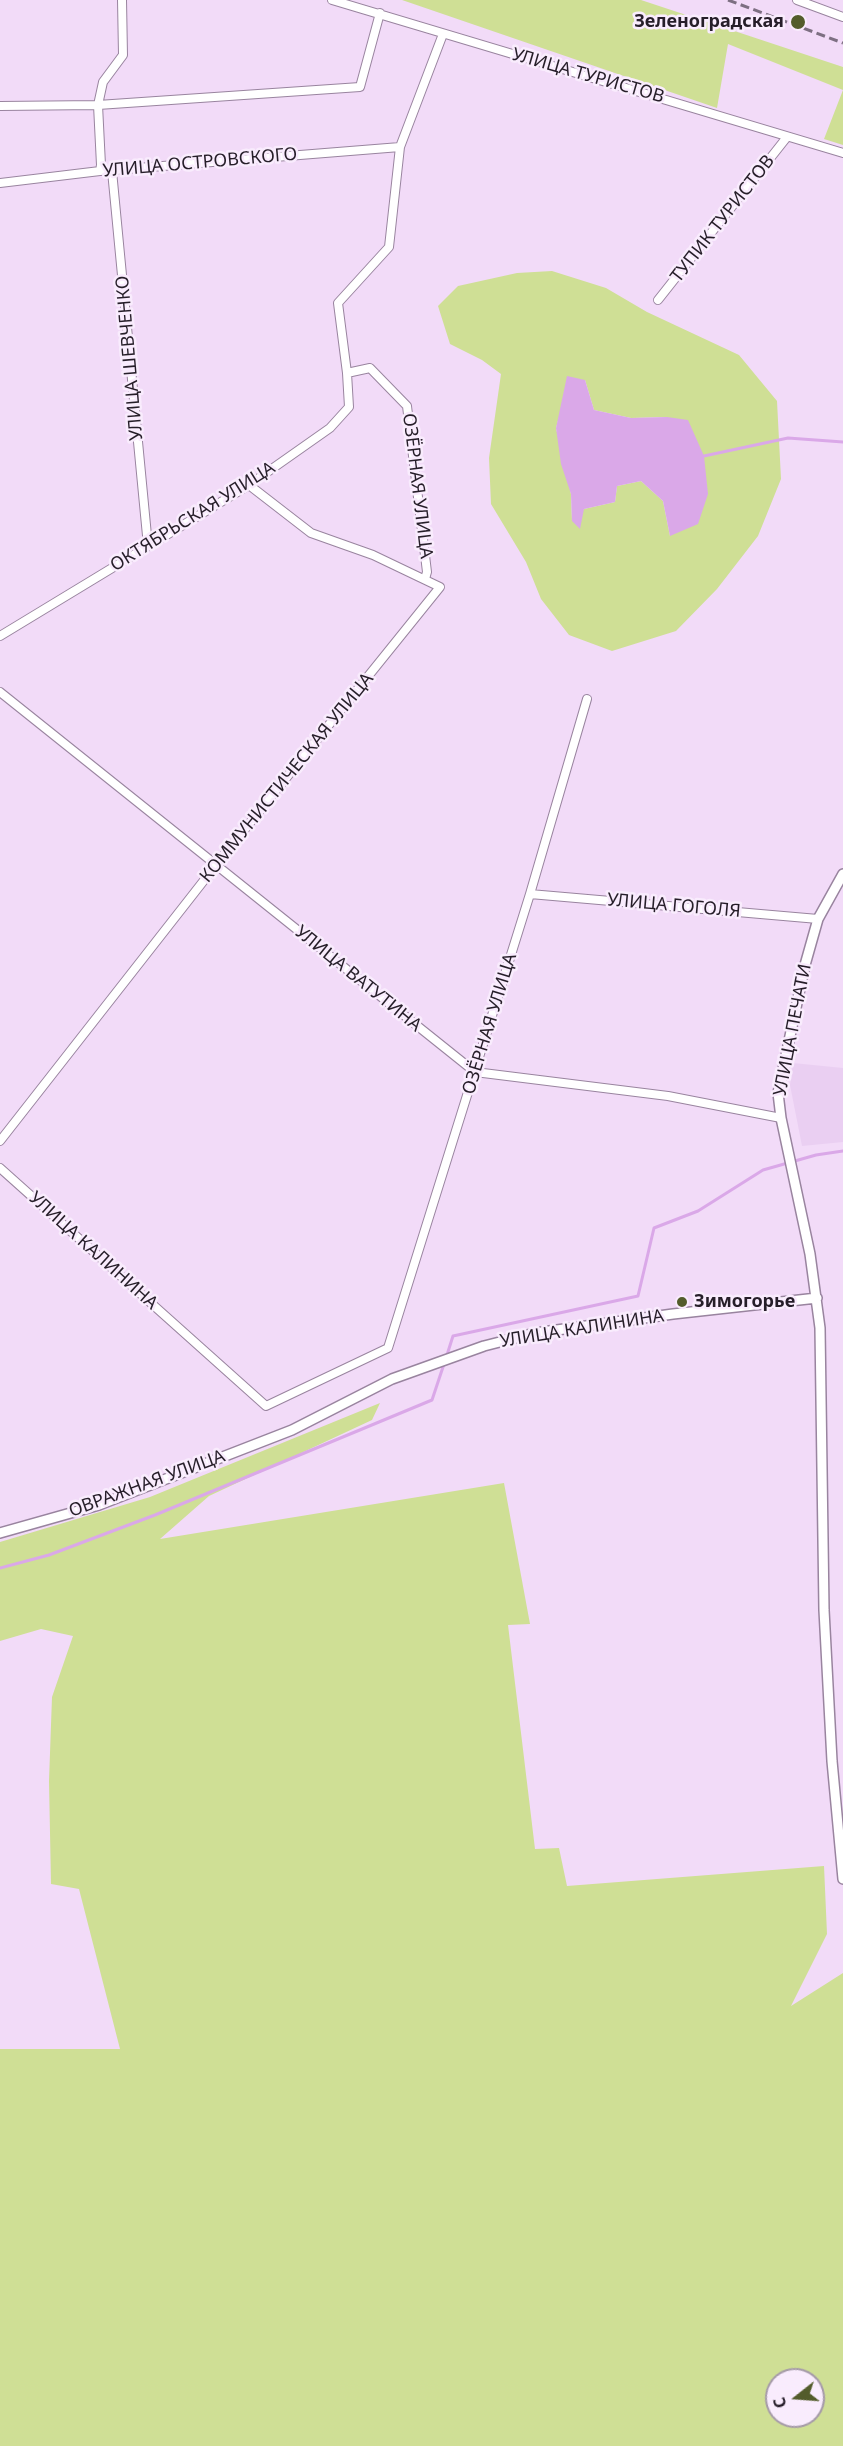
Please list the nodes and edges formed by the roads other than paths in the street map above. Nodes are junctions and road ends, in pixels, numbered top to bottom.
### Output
1 (122, 0) edge
2 (332, 0) edge
3 (797, 0) edge
4 (380, 13) junction
5 (843, 17) edge
6 (443, 34) junction
7 (98, 105) junction
8 (0, 106) edge
9 (787, 137) junction
10 (400, 147) junction
11 (843, 153) edge
12 (100, 171) junction
13 (112, 171) junction
14 (0, 183) edge
15 (658, 300) dead end
16 (347, 373) junction
17 (249, 485) junction
18 (148, 546) junction
19 (425, 579) junction
20 (0, 636) edge
21 (0, 692) edge
22 (587, 699) dead end
23 (216, 865) junction
24 (843, 874) edge
25 (530, 894) junction
26 (818, 919) junction
27 (475, 1072) junction
28 (781, 1118) junction
29 (0, 1141) edge
30 (0, 1168) edge
31 (817, 1298) junction
32 (266, 1406) joint
33 (292, 1430) joint
34 (0, 1533) edge
35 (843, 1879) edge

1 - 7 street
2 - 4 street, УЛИЦА ТУРИСТОВ
3 - 5 street
4 - 6 street, УЛИЦА ТУРИСТОВ
4 - 7 street
6 - 9 street, УЛИЦА ТУРИСТОВ
6 - 10 street
7 - 8 street
7 - 12 street
9 - 11 street, УЛИЦА ТУРИСТОВ
9 - 15 street, ТУПИК ТУРИСТОВ
10 - 13 street, УЛИЦА ОСТРОВСКОГО
10 - 16 street
12 - 13 street, УЛИЦА ОСТРОВСКОГО
12 - 14 street, УЛИЦА ОСТРОВСКОГО
13 - 18 street, УЛИЦА ШЕВЧЕНКО
16 - 17 street, ОКТЯБРЬСКАЯ УЛИЦА
16 - 19 street, ОЗЁРНАЯ УЛИЦА
17 - 18 street, ОКТЯБРЬСКАЯ УЛИЦА
17 - 19 street
18 - 20 street, ОКТЯБРЬСКАЯ УЛИЦА
19 - 23 street, КОММУНИСТИЧЕСКАЯ УЛИЦА
21 - 23 street, УЛИЦА ВАТУТИНА
22 - 25 street, ОЗЁРНАЯ УЛИЦА
23 - 27 street, УЛИЦА ВАТУТИНА
23 - 29 street, КОММУНИСТИЧЕСКАЯ УЛИЦА
24 - 26 street, УЛИЦА ПЕЧАТИ
25 - 26 street, УЛИЦА ГОГОЛЯ
25 - 27 street, ОЗЁРНАЯ УЛИЦА
26 - 28 street, УЛИЦА ПЕЧАТИ
27 - 28 street
27 - 32 street, ОЗЁРНАЯ УЛИЦА
28 - 31 street, УЛИЦА ПЕЧАТИ
30 - 32 street, УЛИЦА КАЛИНИНА
31 - 33 street, УЛИЦА КАЛИНИНА
31 - 35 street, УЛИЦА ПЕЧАТИ
33 - 34 street, ОВРАЖНАЯ УЛИЦА

